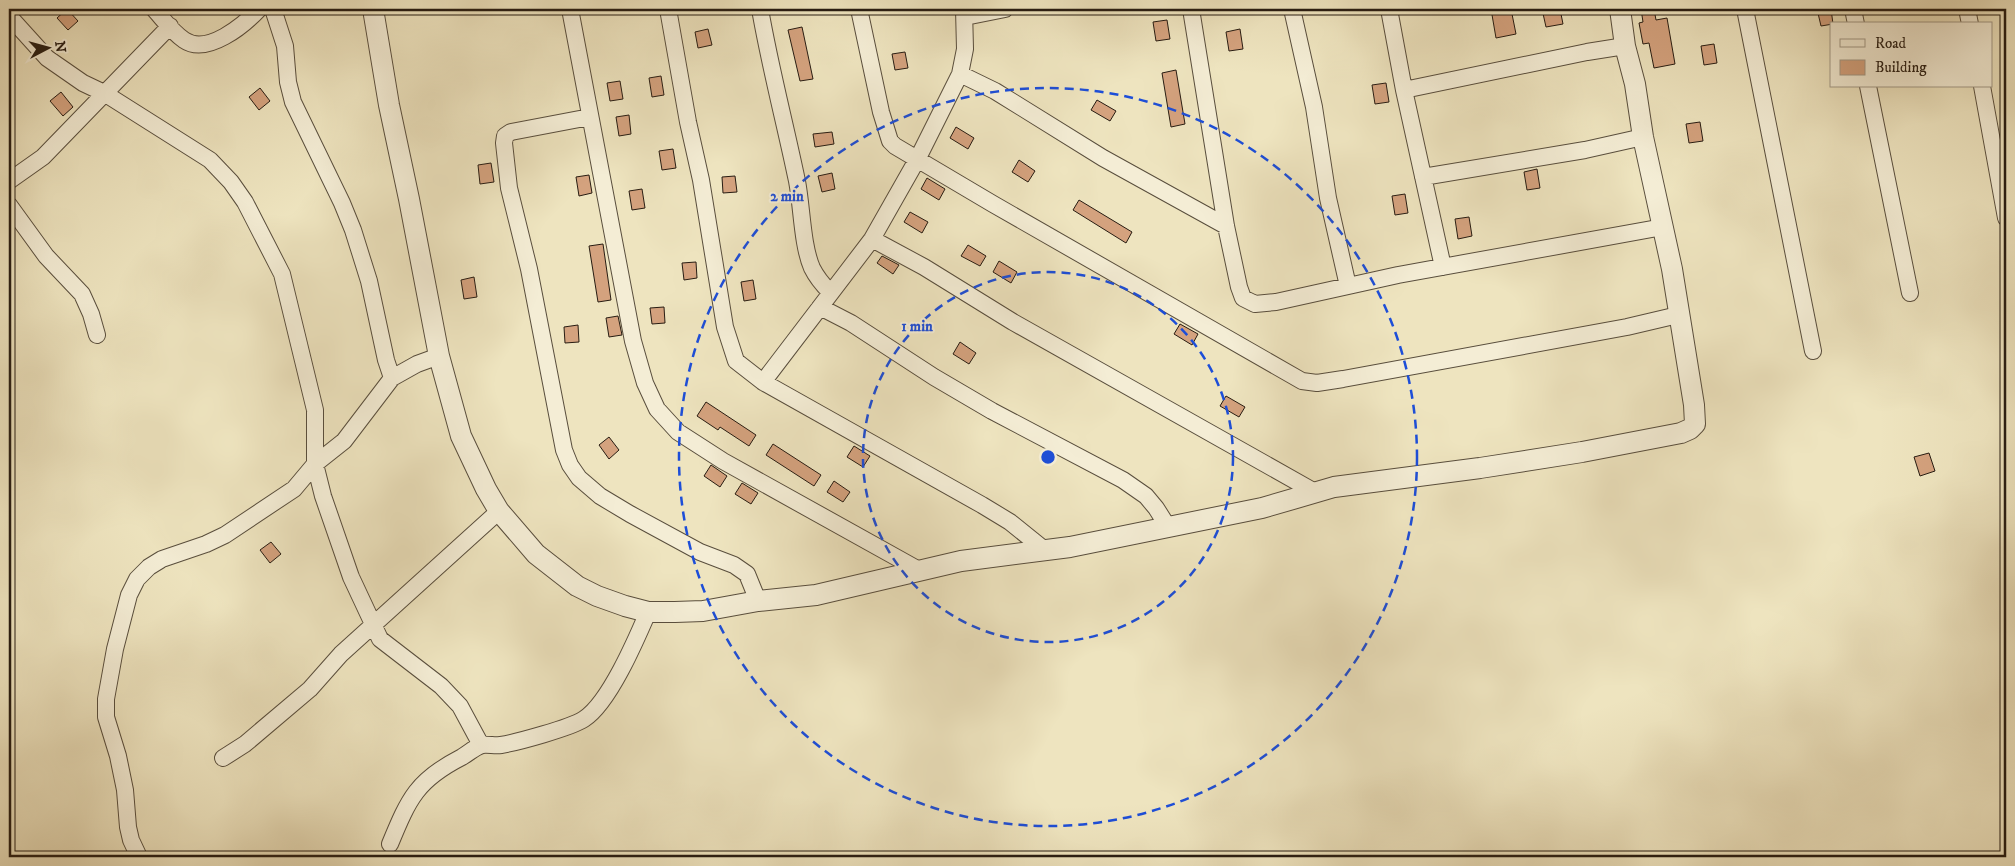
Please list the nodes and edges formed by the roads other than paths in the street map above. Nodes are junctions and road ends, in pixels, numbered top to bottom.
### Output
1 (154, 9) edge
2 (259, 9) edge
3 (274, 9) edge
4 (373, 9) edge
5 (570, 9) edge
6 (668, 9) edge
7 (760, 9) edge
8 (859, 9) edge
9 (1006, 9) edge
10 (1191, 9) edge
11 (1292, 9) edge
12 (1389, 9) edge
13 (1620, 9) edge
14 (1745, 9) edge
15 (1853, 9) edge
16 (1967, 9) edge
17 (965, 13) edge
18 (9, 16) edge
19 (1856, 22) edge
20 (1970, 22) edge
21 (170, 26) junction
22 (1625, 46) junction
23 (960, 74) junction
24 (1868, 88) edge
25 (1982, 88) edge
26 (1404, 90) junction
27 (104, 93) junction
28 (590, 117) junction
29 (1643, 138) junction
30 (918, 158) junction
31 (1423, 177) junction
32 (9, 180) edge
33 (9, 205) edge
34 (2006, 218) edge
35 (1226, 226) junction
36 (1663, 227) junction
37 (872, 239) junction
38 (1443, 267) junction
39 (1348, 286) junction
40 (830, 292) junction
41 (1910, 293) dead end
42 (820, 307) junction
43 (1678, 315) junction
44 (97, 335) dead end
45 (1812, 350) dead end
46 (439, 356) junction
47 (392, 378) junction
48 (763, 382) junction
49 (315, 464) junction
50 (1315, 492) junction
51 (499, 511) junction
52 (1168, 527) junction
53 (1046, 550) junction
54 (919, 570) junction
55 (758, 601) junction
56 (648, 612) junction
57 (374, 624) junction
58 (482, 746) junction
59 (223, 758) dead end
60 (390, 844) dead end
61 (139, 857) edge

1 - 21 street
2 - 21 street
3 - 47 street
4 - 46 street
5 - 28 street
6 - 48 street
7 - 40 street
8 - 30 street
9 - 17 street
10 - 35 street
11 - 39 street
12 - 26 street
13 - 22 street
14 - 45 street
15 - 19 street
16 - 20 street
17 - 23 street
18 - 27 street
21 - 27 street
22 - 26 street
22 - 29 street
23 - 30 street
23 - 35 street
24 - 41 street
25 - 34 street
26 - 31 street
27 - 32 street
27 - 49 street
28 - 54 street
28 - 55 street
29 - 31 street
29 - 36 street
30 - 37 street
30 - 43 street
31 - 38 street
33 - 44 street
35 - 39 street
36 - 38 street
36 - 43 street
37 - 40 street
37 - 50 street
38 - 39 street
40 - 42 street
42 - 48 street
42 - 52 street
43 - 50 street
46 - 47 street
46 - 51 street
47 - 49 street
48 - 53 street
49 - 57 street
49 - 61 street
50 - 52 street
51 - 56 street
51 - 57 street
52 - 53 street
53 - 54 street
54 - 55 street
55 - 56 street
56 - 58 street
57 - 58 street
57 - 59 street
58 - 60 street

